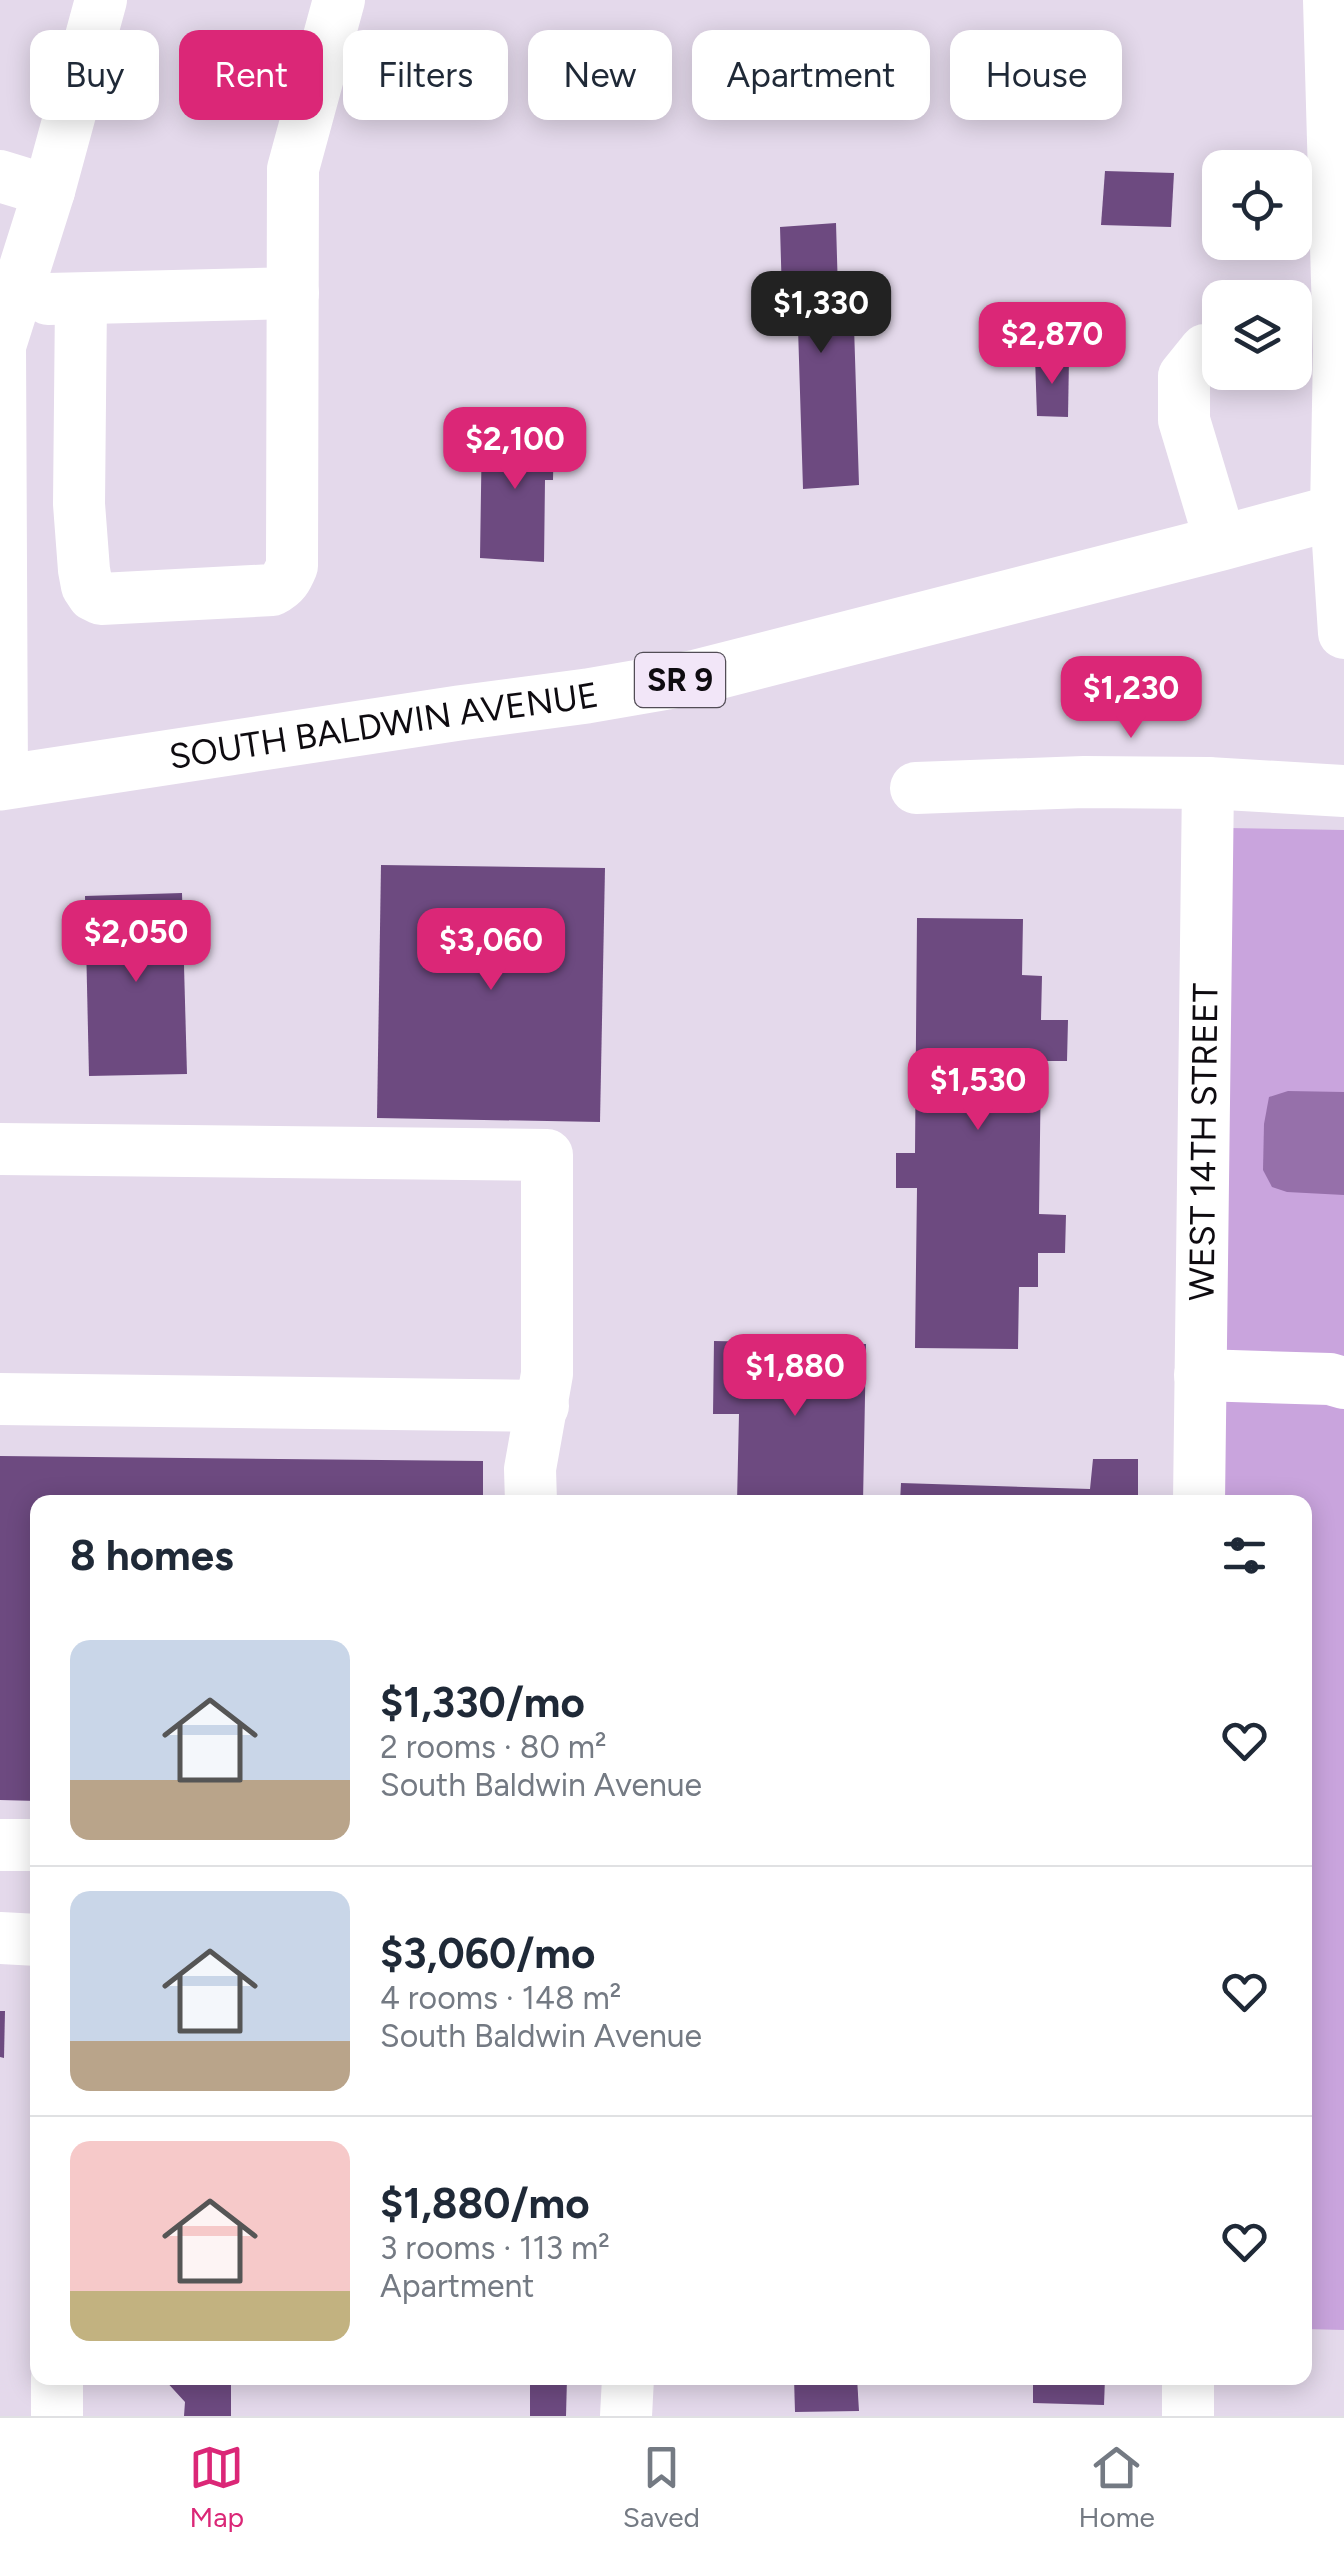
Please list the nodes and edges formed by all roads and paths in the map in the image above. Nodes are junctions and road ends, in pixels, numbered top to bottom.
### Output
1 (101, 0) edge
2 (339, 0) edge
3 (1329, 0) edge
4 (1336, 57) edge
5 (0, 176) edge
6 (49, 191) junction
7 (19, 286) junction
8 (293, 292) junction
9 (81, 299) junction
10 (1329, 335) edge
11 (1202, 355) edge
12 (0, 445) edge
13 (79, 504) junction
14 (1, 509) edge
15 (1340, 511) edge
16 (1221, 544) junction
17 (1344, 634) edge
18 (1, 783) edge
19 (1208, 783) junction
20 (916, 788) dead end
21 (1344, 791) edge
22 (0, 1148) edge
23 (1200, 1375) junction
24 (1344, 1383) edge
25 (0, 1398) edge
26 (543, 1406) junction
27 (531, 1495) edge
28 (1199, 1495) edge
29 (0, 1845) edge
30 (30, 1845) edge
31 (0, 1938) edge
32 (30, 1940) edge
33 (57, 2385) edge
34 (628, 2385) edge
35 (1188, 2385) edge
36 (57, 2416) edge
37 (626, 2416) edge
38 (1188, 2416) edge

1 - 6 street
2 - 8 street
3 - 4 street
4 - 10 street
5 - 6 street
6 - 7 street
7 - 9 street
7 - 12 street
8 - 9 street
8 - 13 street
9 - 13 street
10 - 15 street
11 - 16 street
12 - 14 street
13 - 14 street
14 - 18 street
15 - 16 highway, SOUTH BALDWIN AVENUE / SR 9
15 - 17 street
16 - 18 highway, SOUTH BALDWIN AVENUE / SR 9
19 - 20 street
19 - 21 street
19 - 23 street, WEST 14TH STREET
22 - 26 street
23 - 24 street
23 - 28 street, WEST 14TH STREET
25 - 26 street
26 - 27 street
29 - 30 street
31 - 32 street
33 - 36 street
34 - 37 street
35 - 38 street

